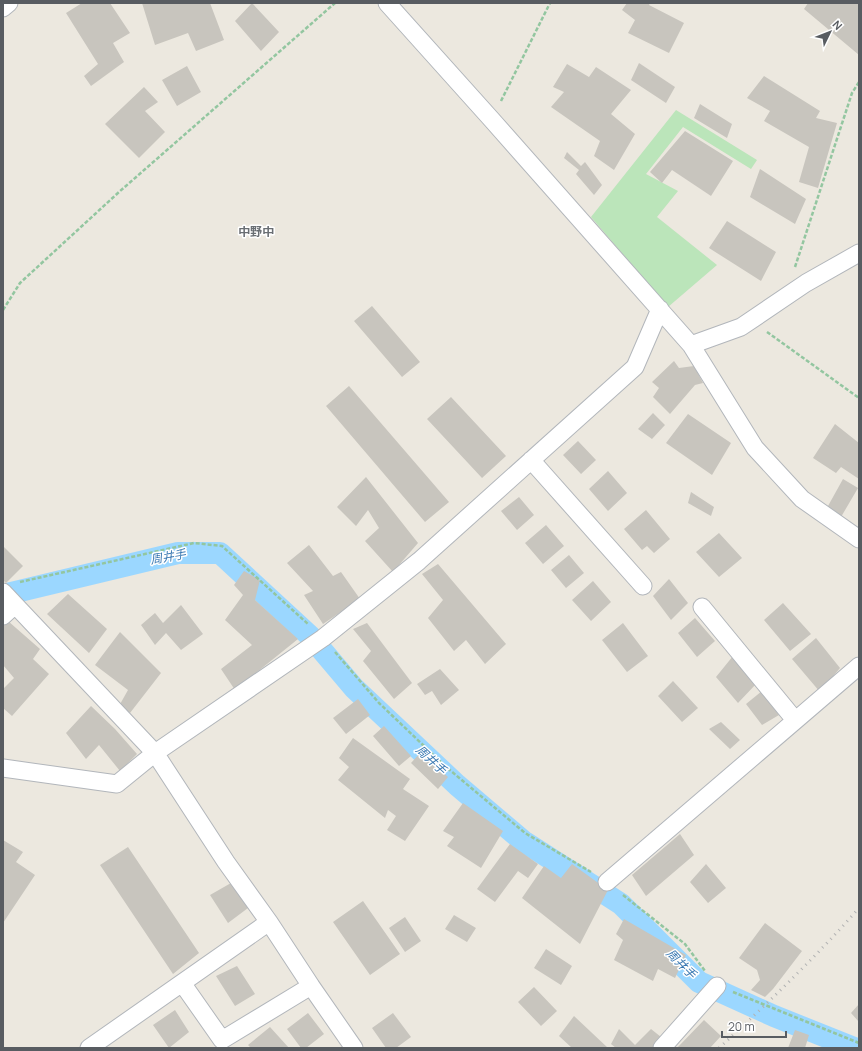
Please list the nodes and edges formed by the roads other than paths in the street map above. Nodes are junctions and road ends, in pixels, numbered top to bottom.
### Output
1 (9, 3) edge
2 (387, 3) edge
3 (3, 8) edge
4 (859, 253) edge
5 (660, 309) junction
6 (691, 345) junction
7 (531, 460) junction
8 (859, 539) edge
9 (643, 586) dead end
10 (3, 592) edge
11 (702, 607) dead end
12 (9, 610) edge
13 (859, 666) edge
14 (795, 720) junction
15 (155, 754) junction
16 (3, 768) edge
17 (607, 882) road end
18 (269, 922) junction
19 (182, 983) junction
20 (310, 986) junction
21 (717, 986) road end
22 (89, 1048) edge
23 (354, 1048) edge
24 (662, 1048) edge

1 - 3 street
2 - 5 street
4 - 6 street
5 - 6 street
5 - 7 street
6 - 8 street
7 - 9 street
7 - 15 street
10 - 12 street
11 - 14 street
12 - 15 street
13 - 14 street
14 - 17 street
15 - 16 street
15 - 18 street
18 - 19 street
18 - 20 street
19 - 20 street
19 - 22 street
20 - 23 street
21 - 24 street

